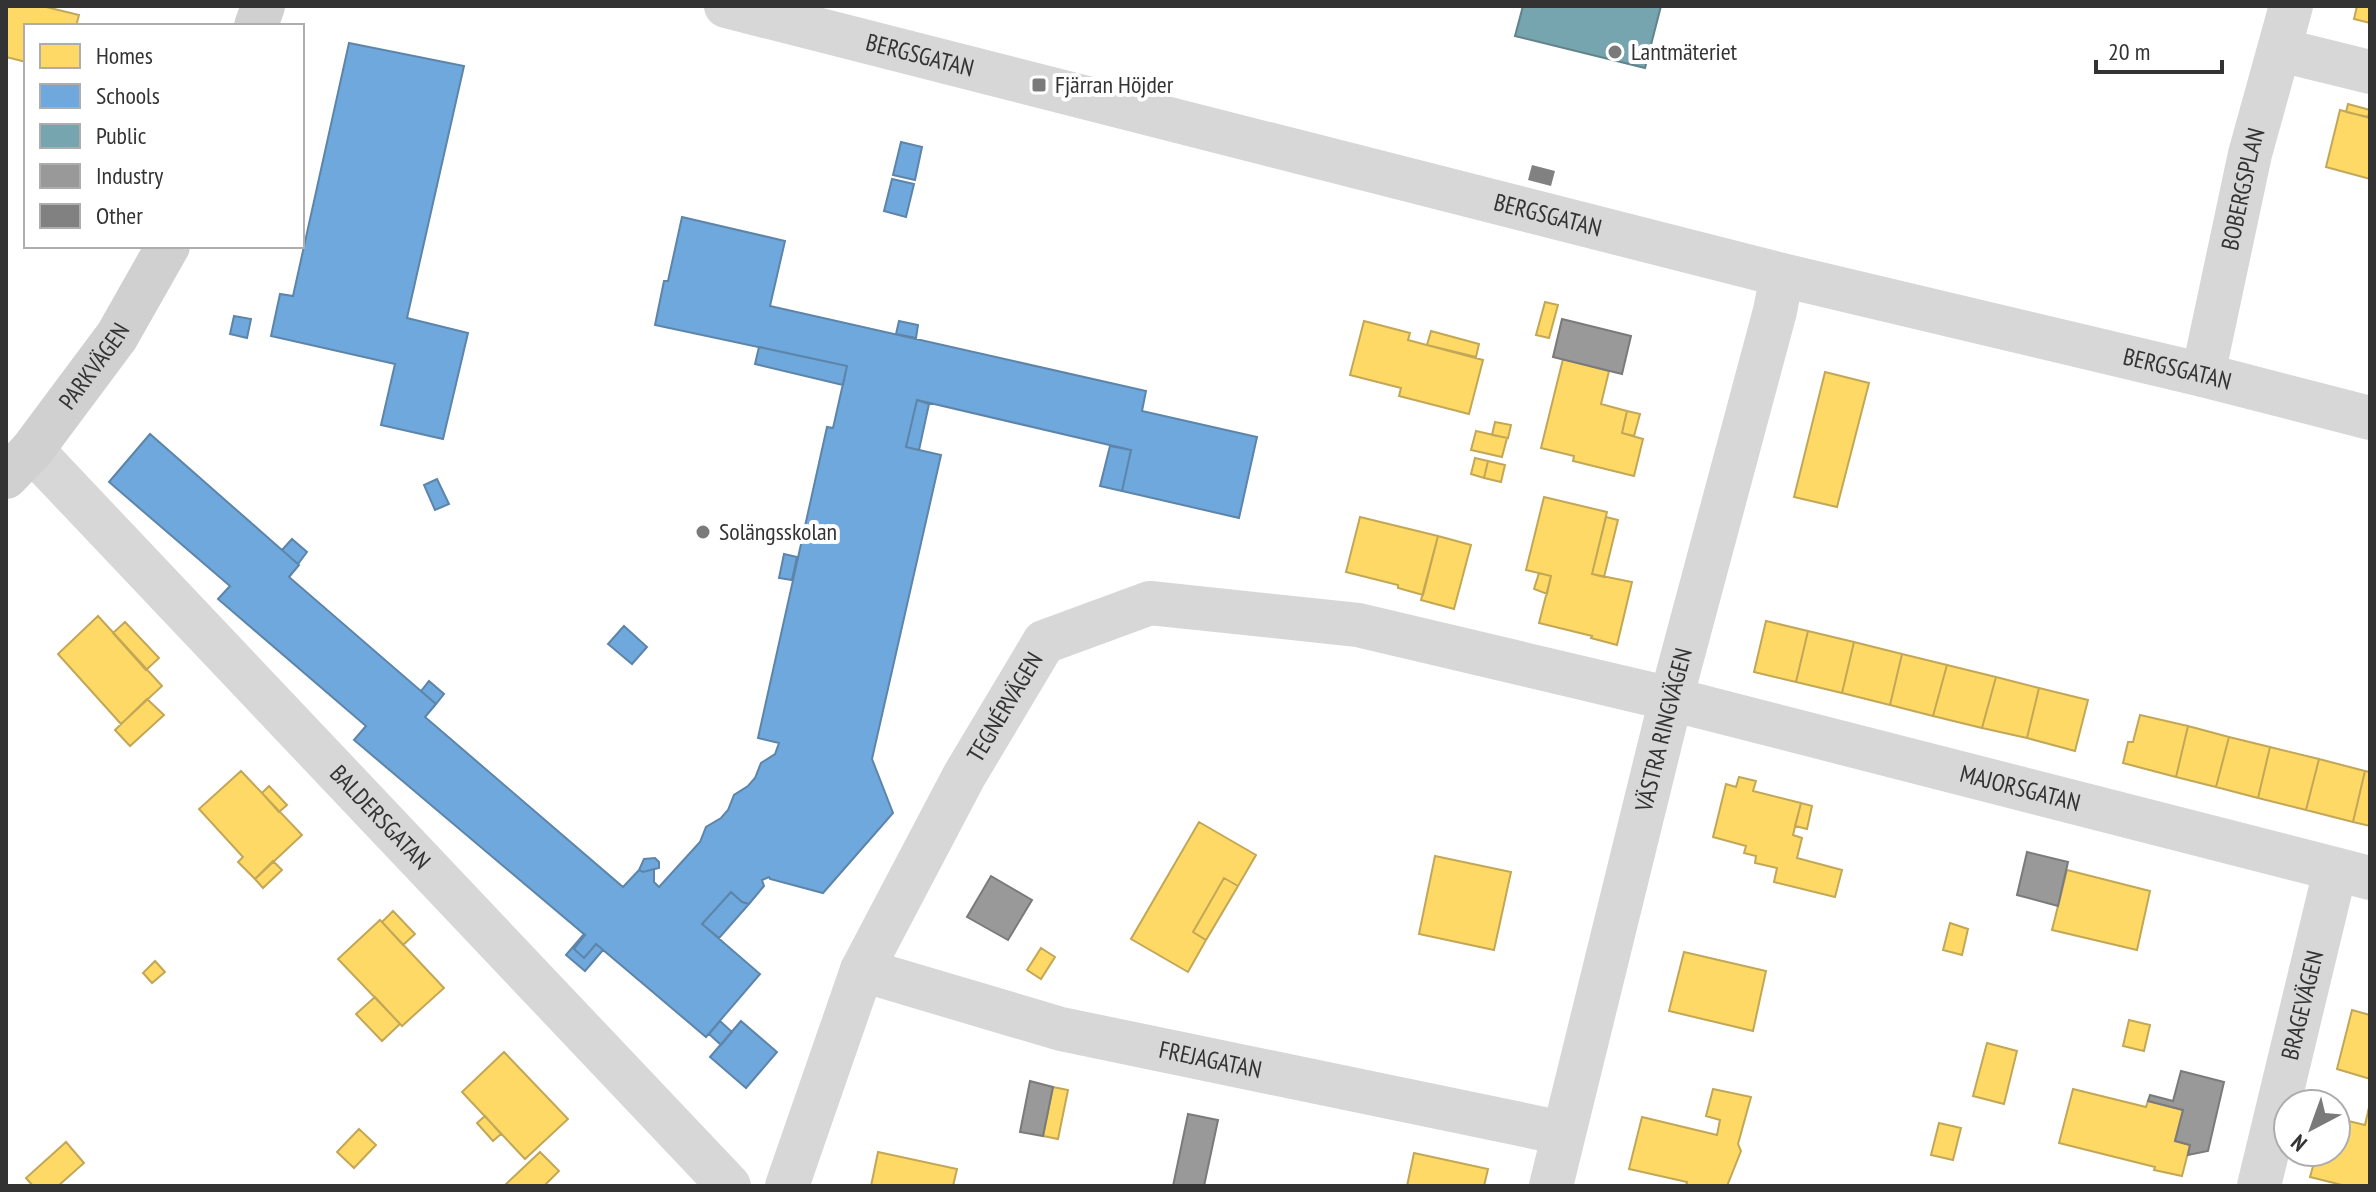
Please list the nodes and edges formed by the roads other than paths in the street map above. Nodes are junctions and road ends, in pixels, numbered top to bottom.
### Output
1 (726, 6) edge
2 (2291, 6) edge
3 (2281, 50) junction
4 (2370, 72) edge
5 (167, 248) edge
6 (1782, 275) junction
7 (2203, 375) junction
8 (2370, 418) edge
9 (19, 464) edge
10 (1671, 699) junction
11 (2352, 875) edge
12 (862, 970) junction
13 (1563, 1133) junction
14 (729, 1186) edge
15 (787, 1186) edge
16 (1551, 1186) edge
17 (2259, 1186) edge

1 - 6 street, BERGSGATAN
2 - 3 street, BOBERGSPLAN
3 - 4 street
3 - 7 street, BOBERGSPLAN
5 - 9 main road, PARKVÄGEN
6 - 7 street, BERGSGATAN
6 - 10 street, VÄSTRA RINGVÄGEN
7 - 8 street, BERGSGATAN
9 - 14 street, BALDERSGATAN
10 - 11 street, MAJORSGATAN
10 - 12 street, TEGNÉRVÄGEN
10 - 13 street, VÄSTRA RINGVÄGEN
11 - 17 street, BRAGEVÄGEN
12 - 13 street, FREJAGATAN
12 - 15 street, TEGNÉRVÄGEN
13 - 16 street, VÄSTRA RINGVÄGEN

